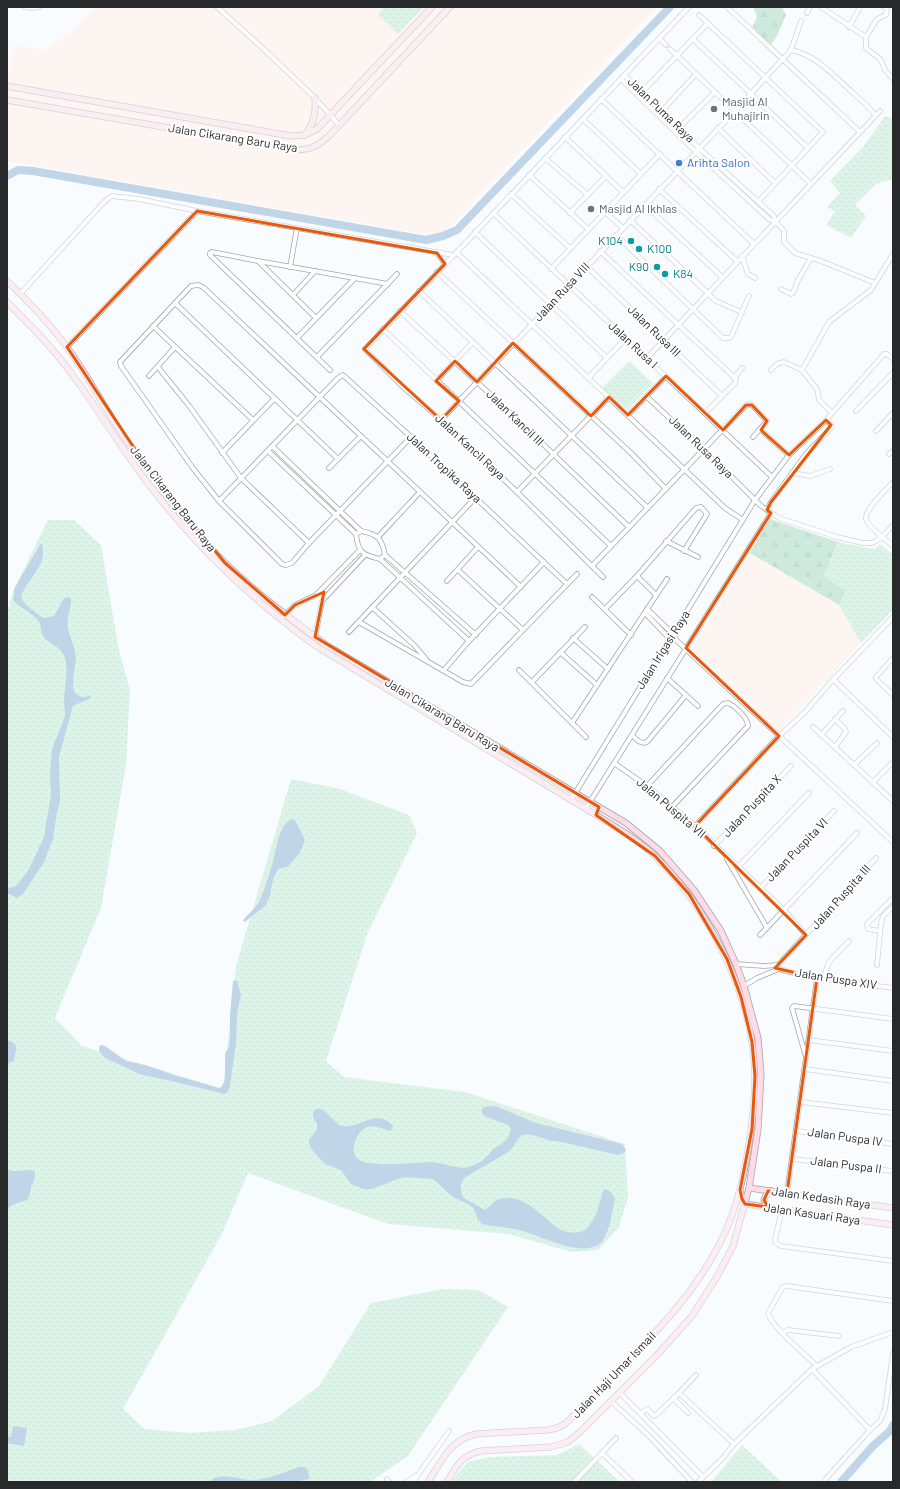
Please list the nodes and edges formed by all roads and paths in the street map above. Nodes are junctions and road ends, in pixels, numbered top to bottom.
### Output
1 (25, 7) edge
2 (39, 7) edge
3 (217, 7) edge
4 (432, 7) edge
5 (450, 7) edge
6 (689, 7) edge
7 (727, 7) edge
8 (810, 7) edge
9 (820, 7) edge
10 (860, 7) edge
11 (884, 7) edge
12 (807, 12) dead end
13 (699, 15) dead end
14 (801, 21) dead end
15 (708, 23) junction
16 (849, 27) junction
17 (866, 37) junction
18 (659, 38) junction
19 (693, 39) junction
20 (791, 50) junction
21 (678, 56) junction
22 (782, 59) junction
23 (696, 74) junction
24 (623, 77) junction
25 (766, 77) junction
26 (893, 79) edge
27 (7, 86) edge
28 (642, 92) junction
29 (715, 92) junction
30 (751, 93) junction
31 (314, 98) junction
32 (601, 99) junction
33 (7, 100) edge
34 (662, 111) junction
35 (735, 111) junction
36 (880, 111) dead end
37 (330, 115) junction
38 (875, 116) junction
39 (583, 119) junction
40 (339, 124) junction
41 (679, 128) junction
42 (718, 128) junction
43 (859, 131) junction
44 (305, 135) junction
45 (565, 137) junction
46 (699, 148) junction
47 (808, 148) junction
48 (695, 151) junction
49 (660, 154) junction
50 (546, 158) junction
51 (792, 165) junction
52 (677, 171) junction
53 (641, 174) junction
54 (529, 175) junction
55 (606, 176) junction
56 (775, 183) junction
57 (810, 183) junction
58 (659, 189) junction
59 (623, 192) junction
60 (511, 194) junction
61 (588, 195) junction
62 (758, 202) junction
63 (645, 204) junction
64 (197, 211) junction
65 (605, 212) junction
66 (493, 213) junction
67 (570, 213) junction
68 (630, 220) junction
69 (775, 221) junction
70 (297, 228) junction
71 (622, 228) junction
72 (588, 229) junction
73 (475, 232) junction
74 (616, 235) junction
75 (754, 244) junction
76 (570, 248) junction
77 (600, 251) junction
78 (437, 253) junction
79 (455, 254) junction
80 (893, 254) edge
81 (742, 256) junction
82 (811, 258) junction
83 (737, 261) junction
84 (258, 262) junction
85 (445, 264) junction
86 (586, 266) junction
87 (290, 267) junction
88 (551, 269) junction
89 (315, 271) junction
90 (437, 272) junction
91 (397, 274) dead end
92 (722, 277) junction
93 (355, 278) junction
94 (755, 278) dead end
95 (7, 281) edge
96 (875, 283) junction
97 (388, 284) junction
98 (568, 285) junction
99 (781, 290) dead end
100 (419, 291) junction
101 (708, 293) junction
102 (20, 294) junction
103 (293, 295) junction
104 (749, 296) dead end
105 (7, 302) edge
106 (174, 303) junction
107 (550, 304) junction
108 (692, 309) junction
109 (400, 311) junction
110 (741, 312) junction
111 (316, 318) junction
112 (531, 324) junction
113 (678, 325) junction
114 (153, 326) junction
115 (382, 329) junction
116 (297, 338) junction
117 (626, 338) junction
118 (663, 340) junction
119 (473, 342) junction
120 (513, 343) junction
121 (67, 347) junction
122 (175, 347) junction
123 (317, 357) junction
124 (606, 358) junction
125 (647, 358) junction
126 (892, 358) edge
127 (455, 361) junction
128 (496, 363) junction
129 (158, 366) junction
130 (742, 368) dead end
131 (330, 370) dead end
132 (771, 370) dead end
133 (802, 370) junction
134 (893, 373) edge
135 (149, 376) dead end
136 (666, 376) junction
137 (588, 378) junction
138 (734, 378) junction
139 (436, 381) junction
140 (477, 382) junction
141 (646, 396) junction
142 (722, 396) junction
143 (320, 397) junction
144 (609, 397) junction
145 (274, 399) junction
146 (459, 402) junction
147 (856, 411) dead end
148 (706, 413) junction
149 (832, 413) junction
150 (893, 413) edge
151 (628, 415) junction
152 (591, 416) junction
153 (253, 420) junction
154 (297, 420) junction
155 (441, 420) junction
156 (826, 420) junction
157 (760, 429) junction
158 (722, 430) junction
159 (876, 431) dead end
160 (572, 435) junction
161 (361, 436) junction
162 (412, 437) junction
163 (753, 437) dead end
164 (272, 446) junction
165 (704, 449) junction
166 (268, 451) junction
167 (893, 451) edge
168 (222, 453) junction
169 (889, 454) dead end
170 (553, 455) junction
171 (789, 456) junction
172 (338, 459) junction
173 (388, 462) junction
174 (329, 468) dead end
175 (685, 469) junction
176 (830, 469) dead end
177 (792, 473) junction
178 (535, 474) junction
179 (772, 477) junction
180 (241, 478) junction
181 (893, 482) edge
182 (666, 489) junction
183 (420, 492) junction
184 (517, 492) junction
185 (475, 498) junction
186 (755, 500) junction
187 (219, 501) junction
188 (648, 508) junction
189 (340, 511) junction
190 (768, 511) junction
191 (336, 515) junction
192 (743, 520) junction
193 (452, 522) junction
194 (893, 525) edge
195 (629, 527) junction
196 (361, 531) junction
197 (356, 534) junction
198 (378, 537) junction
199 (882, 537) junction
200 (666, 541) junction
201 (309, 543) junction
202 (611, 546) junction
203 (893, 546) edge
204 (478, 547) junction
205 (360, 550) junction
206 (684, 551) junction
207 (385, 554) junction
208 (365, 555) junction
209 (698, 557) dead end
210 (380, 559) junction
211 (544, 562) junction
212 (592, 566) junction
213 (458, 570) junction
214 (405, 572) junction
215 (576, 574) dead end
216 (637, 576) junction
217 (603, 577) dead end
218 (400, 578) junction
219 (667, 579) dead end
220 (447, 581) dead end
221 (567, 584) junction
222 (521, 587) junction
223 (316, 595) junction
224 (656, 595) junction
225 (592, 596) dead end
226 (322, 601) junction
227 (372, 606) junction
228 (605, 609) junction
229 (500, 610) junction
230 (646, 611) junction
231 (283, 617) junction
232 (893, 617) edge
233 (359, 622) junction
234 (585, 627) dead end
235 (523, 630) junction
236 (306, 631) junction
237 (349, 632) dead end
238 (631, 634) junction
239 (673, 634) junction
240 (476, 635) junction
241 (303, 636) junction
242 (315, 637) junction
243 (573, 638) junction
244 (670, 639) junction
245 (676, 640) junction
246 (469, 642) junction
247 (686, 648) junction
248 (560, 652) junction
249 (426, 660) junction
250 (892, 661) edge
251 (608, 669) junction
252 (444, 670) junction
253 (519, 670) dead end
254 (667, 678) junction
255 (833, 679) junction
256 (532, 682) junction
257 (597, 685) junction
258 (892, 693) edge
259 (686, 696) junction
260 (698, 706) dead end
261 (843, 711) dead end
262 (835, 720) junction
263 (572, 723) junction
264 (813, 727) dead end
265 (632, 735) junction
266 (821, 735) junction
267 (779, 736) junction
268 (586, 737) dead end
269 (893, 737) edge
270 (877, 743) dead end
271 (835, 748) junction
272 (893, 762) edge
273 (614, 763) junction
274 (854, 765) junction
275 (791, 766) dead end
276 (873, 782) junction
277 (647, 786) junction
278 (575, 793) junction
279 (809, 793) dead end
280 (571, 800) junction
281 (893, 800) edge
282 (590, 802) junction
283 (672, 807) junction
284 (586, 808) junction
285 (602, 809) junction
286 (834, 811) dead end
287 (596, 815) junction
288 (695, 826) junction
289 (857, 833) dead end
290 (892, 841) edge
291 (714, 846) junction
292 (725, 856) junction
293 (876, 858) dead end
294 (738, 868) junction
295 (760, 888) junction
296 (893, 898) edge
297 (893, 907) edge
298 (784, 910) junction
299 (767, 928) junction
300 (880, 931) junction
301 (760, 935) dead end
302 (806, 935) junction
303 (848, 941) dead end
304 (736, 964) junction
305 (877, 965) dead end
306 (778, 967) junction
307 (818, 978) junction
308 (823, 979) junction
309 (744, 986) junction
310 (893, 988) edge
311 (813, 1009) junction
312 (893, 1019) edge
313 (809, 1040) junction
314 (893, 1051) edge
315 (806, 1060) junction
316 (805, 1069) junction
317 (893, 1081) edge
318 (801, 1102) junction
319 (893, 1114) edge
320 (797, 1131) junction
321 (893, 1144) edge
322 (793, 1159) junction
323 (893, 1171) edge
324 (740, 1188) junction
325 (749, 1188) junction
326 (771, 1191) junction
327 (787, 1193) junction
328 (745, 1204) junction
329 (768, 1207) junction
330 (893, 1208) edge
331 (782, 1209) junction
332 (893, 1225) edge
333 (893, 1261) edge
334 (893, 1301) edge
335 (893, 1332) edge
336 (783, 1333) junction
337 (839, 1336) dead end
338 (893, 1353) edge
339 (817, 1366) junction
340 (812, 1369) junction
341 (696, 1375) dead end
342 (620, 1393) junction
343 (679, 1393) junction
344 (674, 1399) junction
345 (611, 1402) junction
346 (641, 1413) junction
347 (688, 1413) dead end
348 (870, 1430) junction
349 (449, 1431) dead end
350 (616, 1438) dead end
351 (734, 1444) junction
352 (602, 1453) junction
353 (418, 1475) junction
354 (703, 1477) junction
355 (406, 1482) edge
356 (413, 1482) edge
357 (428, 1482) edge
358 (446, 1482) edge
359 (574, 1482) edge
360 (632, 1482) edge
361 (692, 1482) edge
362 (698, 1482) edge
363 (823, 1482) edge

1 - 2 street
3 - 31 street
4 - 37 main road, Jalan Cikarang Baru Raya
5 - 40 main road, Jalan Cikarang Baru Raya
6 - 18 street
7 - 22 street
8 - 12 street
9 - 16 street
10 - 16 street
11 - 17 street
13 - 15 street
14 - 20 street
15 - 19 street
15 - 25 street
16 - 17 street
17 - 26 street
18 - 21 street
18 - 24 street
19 - 21 street
19 - 30 street
20 - 22 street, Jalan Rusa VIII
20 - 38 street
21 - 23 street
21 - 28 street
22 - 25 street, Jalan Rusa VIII
22 - 43 street
23 - 29 street
23 - 34 street
24 - 28 street, Jalan Puma Raya
24 - 32 street
24 - 48 street, Jalan Puma Raya
25 - 30 street, Jalan Rusa VIII
25 - 47 street
27 - 44 main road, Jalan Cikarang Baru Raya
28 - 34 street, Jalan Puma Raya
29 - 35 street
29 - 41 street
30 - 35 street, Jalan Rusa VIII
30 - 47 street
31 - 37 street
31 - 44 main road
32 - 39 street
32 - 49 street
33 - 40 main road, Jalan Cikarang Baru Raya
34 - 41 street, Jalan Puma Raya
35 - 42 street, Jalan Rusa VIII
35 - 51 street
36 - 38 street
37 - 40 street
37 - 44 main road, Jalan Cikarang Baru Raya
38 - 43 street
39 - 45 street
39 - 53 street
41 - 46 street, Jalan Puma Raya
42 - 46 street, Jalan Rusa VIII
42 - 56 street
43 - 57 street
45 - 50 street
45 - 55 street
46 - 48 street, Jalan Rusa VIII
46 - 62 street, Jalan Puma Raya
47 - 51 street
48 - 52 street, Jalan Rusa VIII
48 - 69 street, Jalan Puma Raya
49 - 52 street
49 - 53 street
50 - 54 street
50 - 61 street
51 - 56 street
51 - 57 street
52 - 58 street, Jalan Rusa VIII
52 - 75 street
53 - 59 street
54 - 60 street
54 - 67 street
55 - 59 street
55 - 61 street
56 - 62 street
57 - 69 street
58 - 63 street, Jalan Rusa VIII
58 - 83 street
59 - 65 street
60 - 66 street
60 - 76 street
61 - 67 street
62 - 69 street, Jalan Puma Raya
63 - 68 street, Jalan Rusa VIII
63 - 92 street
64 - 70 street
64 - 102 street
64 - 121 street
65 - 71 street
65 - 72 street
66 - 73 street
66 - 88 street, Jalan Rusa I
67 - 72 street
68 - 71 street, Jalan Rusa VIII
68 - 101 street
69 - 75 street
69 - 82 street
70 - 78 street
70 - 87 street
71 - 74 street, Jalan Rusa VIII
72 - 76 street
73 - 79 street
73 - 107 street
74 - 77 street, Jalan Rusa VIII
74 - 108 street
75 - 81 street
76 - 88 street
77 - 86 street, Jalan Rusa VIII
77 - 113 street
78 - 79 street
78 - 85 street
79 - 85 street
79 - 112 street
80 - 96 street
81 - 83 street
81 - 94 street
82 - 96 street
82 - 99 street
83 - 92 street
84 - 87 street
84 - 103 street
84 - 116 street
85 - 90 street
86 - 98 street, Jalan Rusa VIII
86 - 118 street, Jalan Rusa III
87 - 89 street
88 - 98 street, Jalan Rusa I
89 - 93 street
89 - 103 street
90 - 100 street
90 - 120 street
91 - 97 street
92 - 101 street
93 - 97 street
93 - 111 street
95 - 102 main road, Jalan Cikarang Baru Raya
96 - 133 street
97 - 123 street
98 - 107 street, Jalan Rusa VIII
98 - 117 street, Jalan Rusa I
100 - 109 street
100 - 119 street
101 - 108 street
101 - 110 street
102 - 121 main road, Jalan Cikarang Baru Raya
103 - 111 street
104 - 110 street
105 - 231 main road, Jalan Cikarang Baru Raya
106 - 114 street
106 - 143 street
106 - 145 street
107 - 112 street, Jalan Rusa VIII
107 - 124 street
108 - 110 street
108 - 113 street
109 - 115 street
109 - 127 street, Jalan Kancil III
111 - 116 street
112 - 120 street, Jalan Rusa VIII
112 - 137 street
113 - 118 street
113 - 138 street
114 - 122 street
114 - 187 street
115 - 139 street
115 - 155 street, Jalan Kancil Raya
116 - 123 street
117 - 124 street
117 - 125 street, Jalan Rusa I
118 - 125 street
118 - 142 street, Jalan Rusa III
119 - 127 street
119 - 128 street
120 - 128 street, Jalan Rusa VIII
120 - 152 street
121 - 231 main road, Jalan Cikarang Baru Raya
122 - 129 street
122 - 153 street
123 - 131 street
124 - 137 street
125 - 136 street, Jalan Rusa I
126 - 149 street, Jalan Irigasi Raya
127 - 139 street
127 - 140 street, Jalan Kancil III
128 - 140 street, Jalan Rusa VIII
128 - 160 street
129 - 135 street
129 - 168 street
130 - 138 street
132 - 133 street
133 - 149 street
134 - 147 street
136 - 141 street
136 - 148 street, Jalan Rusa I
137 - 144 street
138 - 142 street
139 - 146 street
140 - 146 street, Jalan Rusa VIII
140 - 170 street, Jalan Kancil III
141 - 151 street
141 - 165 street, Jalan Rusa Raya
142 - 148 street
143 - 154 street
143 - 161 street
143 - 162 street, Jalan Tropika Raya
144 - 151 street
144 - 152 street
145 - 153 street
145 - 154 street
146 - 155 street, Jalan Rusa VIII
146 - 178 street
148 - 158 street, Jalan Rusa I
149 - 156 street, Jalan Irigasi Raya
150 - 159 street
151 - 175 street
152 - 160 street
152 - 182 street
153 - 168 street
154 - 164 street
154 - 172 street
155 - 184 street, Jalan Kancil Raya
156 - 171 street, Jalan Irigasi Raya
156 - 177 street, Jalan Irigasi Raya
157 - 158 street
157 - 163 street
157 - 171 street
158 - 165 street
158 - 179 street, Jalan Rusa I
160 - 170 street
160 - 188 street
161 - 172 street
161 - 173 street
162 - 173 street
162 - 185 street, Jalan Tropika Raya
164 - 166 street
164 - 189 street
165 - 175 street
165 - 186 street, Jalan Rusa Raya
166 - 180 street
166 - 191 street
167 - 169 street
168 - 180 street
170 - 178 street
170 - 195 street, Jalan Kancil III
171 - 179 street, Jalan Irigasi Raya
172 - 174 street
173 - 183 street
173 - 189 street
175 - 182 street
175 - 192 street
176 - 177 street
177 - 190 street, Jalan Irigasi Raya
178 - 184 street
178 - 202 street
179 - 186 street, Jalan Irigasi Raya
180 - 187 street
180 - 201 street
181 - 199 street
182 - 188 street
183 - 193 street
183 - 198 street
184 - 212 street, Jalan Kancil Raya
185 - 193 street
185 - 211 street, Jalan Tropika Raya
186 - 190 street, Jalan Rusa Raya
186 - 192 street, Jalan Irigasi Raya
187 - 201 street
188 - 195 street
189 - 191 street
189 - 196 street
190 - 199 street, Jalan Rusa Raya
190 - 247 street, Jalan Irigasi Raya
191 - 197 street
191 - 201 street
192 - 239 street, Jalan Irigasi Raya
193 - 204 street
193 - 214 street
194 - 199 street
195 - 202 street
196 - 197 street
196 - 198 street
197 - 205 street
198 - 207 street
199 - 203 street
200 - 206 street
200 - 206 street
200 - 216 street
202 - 212 street
204 - 213 street
204 - 222 street
205 - 208 street
205 - 223 street
206 - 209 street
207 - 210 street
207 - 214 street
208 - 210 street
208 - 226 street
210 - 218 street
211 - 221 street, Jalan Tropika Raya
211 - 222 street
212 - 217 street, Jalan Kancil Raya
213 - 220 street
213 - 229 street
214 - 218 street
214 - 240 street
215 - 221 street
216 - 224 street
216 - 228 street
218 - 227 street
218 - 246 street
219 - 224 street
221 - 235 street
222 - 229 street
223 - 226 street
223 - 231 street
224 - 230 street
225 - 228 street
226 - 242 street
227 - 233 street
227 - 249 street
228 - 238 street
229 - 235 street
229 - 240 street
230 - 238 street
230 - 239 street
230 - 244 street
231 - 236 main road, Jalan Cikarang Baru Raya
231 - 241 main road, Jalan Cikarang Baru Raya
232 - 255 street
233 - 237 street
233 - 249 street
234 - 243 street
235 - 252 street
236 - 241 main road
236 - 242 main road, Jalan Cikarang Baru Raya
238 - 251 street
239 - 244 street, Jalan Irigasi Raya
239 - 245 street
240 - 246 street
241 - 280 main road, Jalan Cikarang Baru Raya
242 - 278 main road, Jalan Cikarang Baru Raya
243 - 248 street
243 - 251 street
244 - 245 street
244 - 278 street, Jalan Irigasi Raya
245 - 247 street
246 - 252 street
247 - 254 street, Jalan Irigasi Raya
247 - 267 street
248 - 256 street
248 - 257 street
249 - 252 street
250 - 258 street
251 - 257 street
253 - 256 street
254 - 259 street
254 - 265 street, Jalan Irigasi Raya
255 - 267 street
255 - 269 street
256 - 263 street
257 - 263 street
259 - 260 street
259 - 265 street
261 - 262 street
262 - 266 street
262 - 271 street
263 - 268 street
264 - 266 street
265 - 273 street, Jalan Irigasi Raya
266 - 271 street
267 - 288 street
267 - 290 street
270 - 274 street
271 - 274 street
272 - 276 street
273 - 277 street, Jalan Puspita VII
273 - 282 street, Jalan Irigasi Raya
274 - 276 street
275 - 291 street, Jalan Puspita X
276 - 281 street
277 - 283 street, Jalan Puspita VII
277 - 283 street
278 - 280 street, Jalan Irigasi Raya
278 - 282 main road, Jalan Cikarang Baru Raya
279 - 294 street
280 - 284 main road, Jalan Cikarang Baru Raya
282 - 284 street, Jalan Irigasi Raya
282 - 285 main road, Jalan Cikarang Baru Raya
283 - 288 street, Jalan Puspita VII
284 - 287 main road, Jalan Cikarang Baru Raya
285 - 287 main road
285 - 304 main road, Jalan Cikarang Baru Raya
286 - 295 street, Jalan Puspita VI
287 - 324 main road, Jalan Cikarang Baru Raya
288 - 291 street, Jalan Puspita VII
289 - 298 street
291 - 292 street, Jalan Puspita VII
292 - 294 street, Jalan Puspita VII
292 - 299 street, Jalan Puspita VII
293 - 302 street, Jalan Puspita III
294 - 295 street, Jalan Puspita VII
295 - 298 street, Jalan Puspita VII
296 - 300 street
297 - 300 street
298 - 299 street
298 - 302 street, Jalan Puspita VII
299 - 301 street
300 - 305 street
302 - 306 street, Jalan Puspita III
303 - 308 street
304 - 306 street
304 - 309 main road, Jalan Cikarang Baru Raya
306 - 307 street, Jalan Puspa XIV
306 - 309 street
307 - 308 street, Jalan Puspa XIV
307 - 311 street
308 - 310 street, Jalan Puspa XIV
309 - 325 main road, Jalan Cikarang Baru Raya
311 - 312 street
311 - 313 street
311 - 315 street
313 - 314 street
313 - 315 street
315 - 316 street
316 - 317 street
316 - 318 street
318 - 319 street
318 - 320 street
320 - 321 street, Jalan Puspa IV
320 - 322 street
322 - 323 street, Jalan Puspa II
322 - 327 street
324 - 328 main road
324 - 357 main road, Jalan Haji Umar Ismail
325 - 326 main road, Jalan Kedasih Raya
325 - 328 main road, Jalan Haji Umar Ismail
326 - 327 main road, Jalan Kedasih Raya
326 - 329 main road
327 - 330 main road, Jalan Kedasih Raya
328 - 329 main road, Jalan Kasuari Raya
328 - 342 main road, Jalan Haji Umar Ismail
329 - 331 main road, Jalan Kasuari Raya
331 - 332 main road, Jalan Kasuari Raya
331 - 333 street
334 - 336 street
335 - 339 street
336 - 337 street
336 - 339 street
338 - 348 street
339 - 340 street
340 - 348 street
340 - 351 street
341 - 343 street
342 - 345 main road, Jalan Haji Umar Ismail
342 - 346 street
343 - 344 street
343 - 351 street
344 - 346 street
344 - 347 street
345 - 358 main road, Jalan Haji Umar Ismail
345 - 361 street
346 - 354 street
348 - 363 street
349 - 353 street
350 - 352 street
351 - 354 street
352 - 359 street
352 - 360 street
353 - 355 street
353 - 356 street
354 - 362 street

